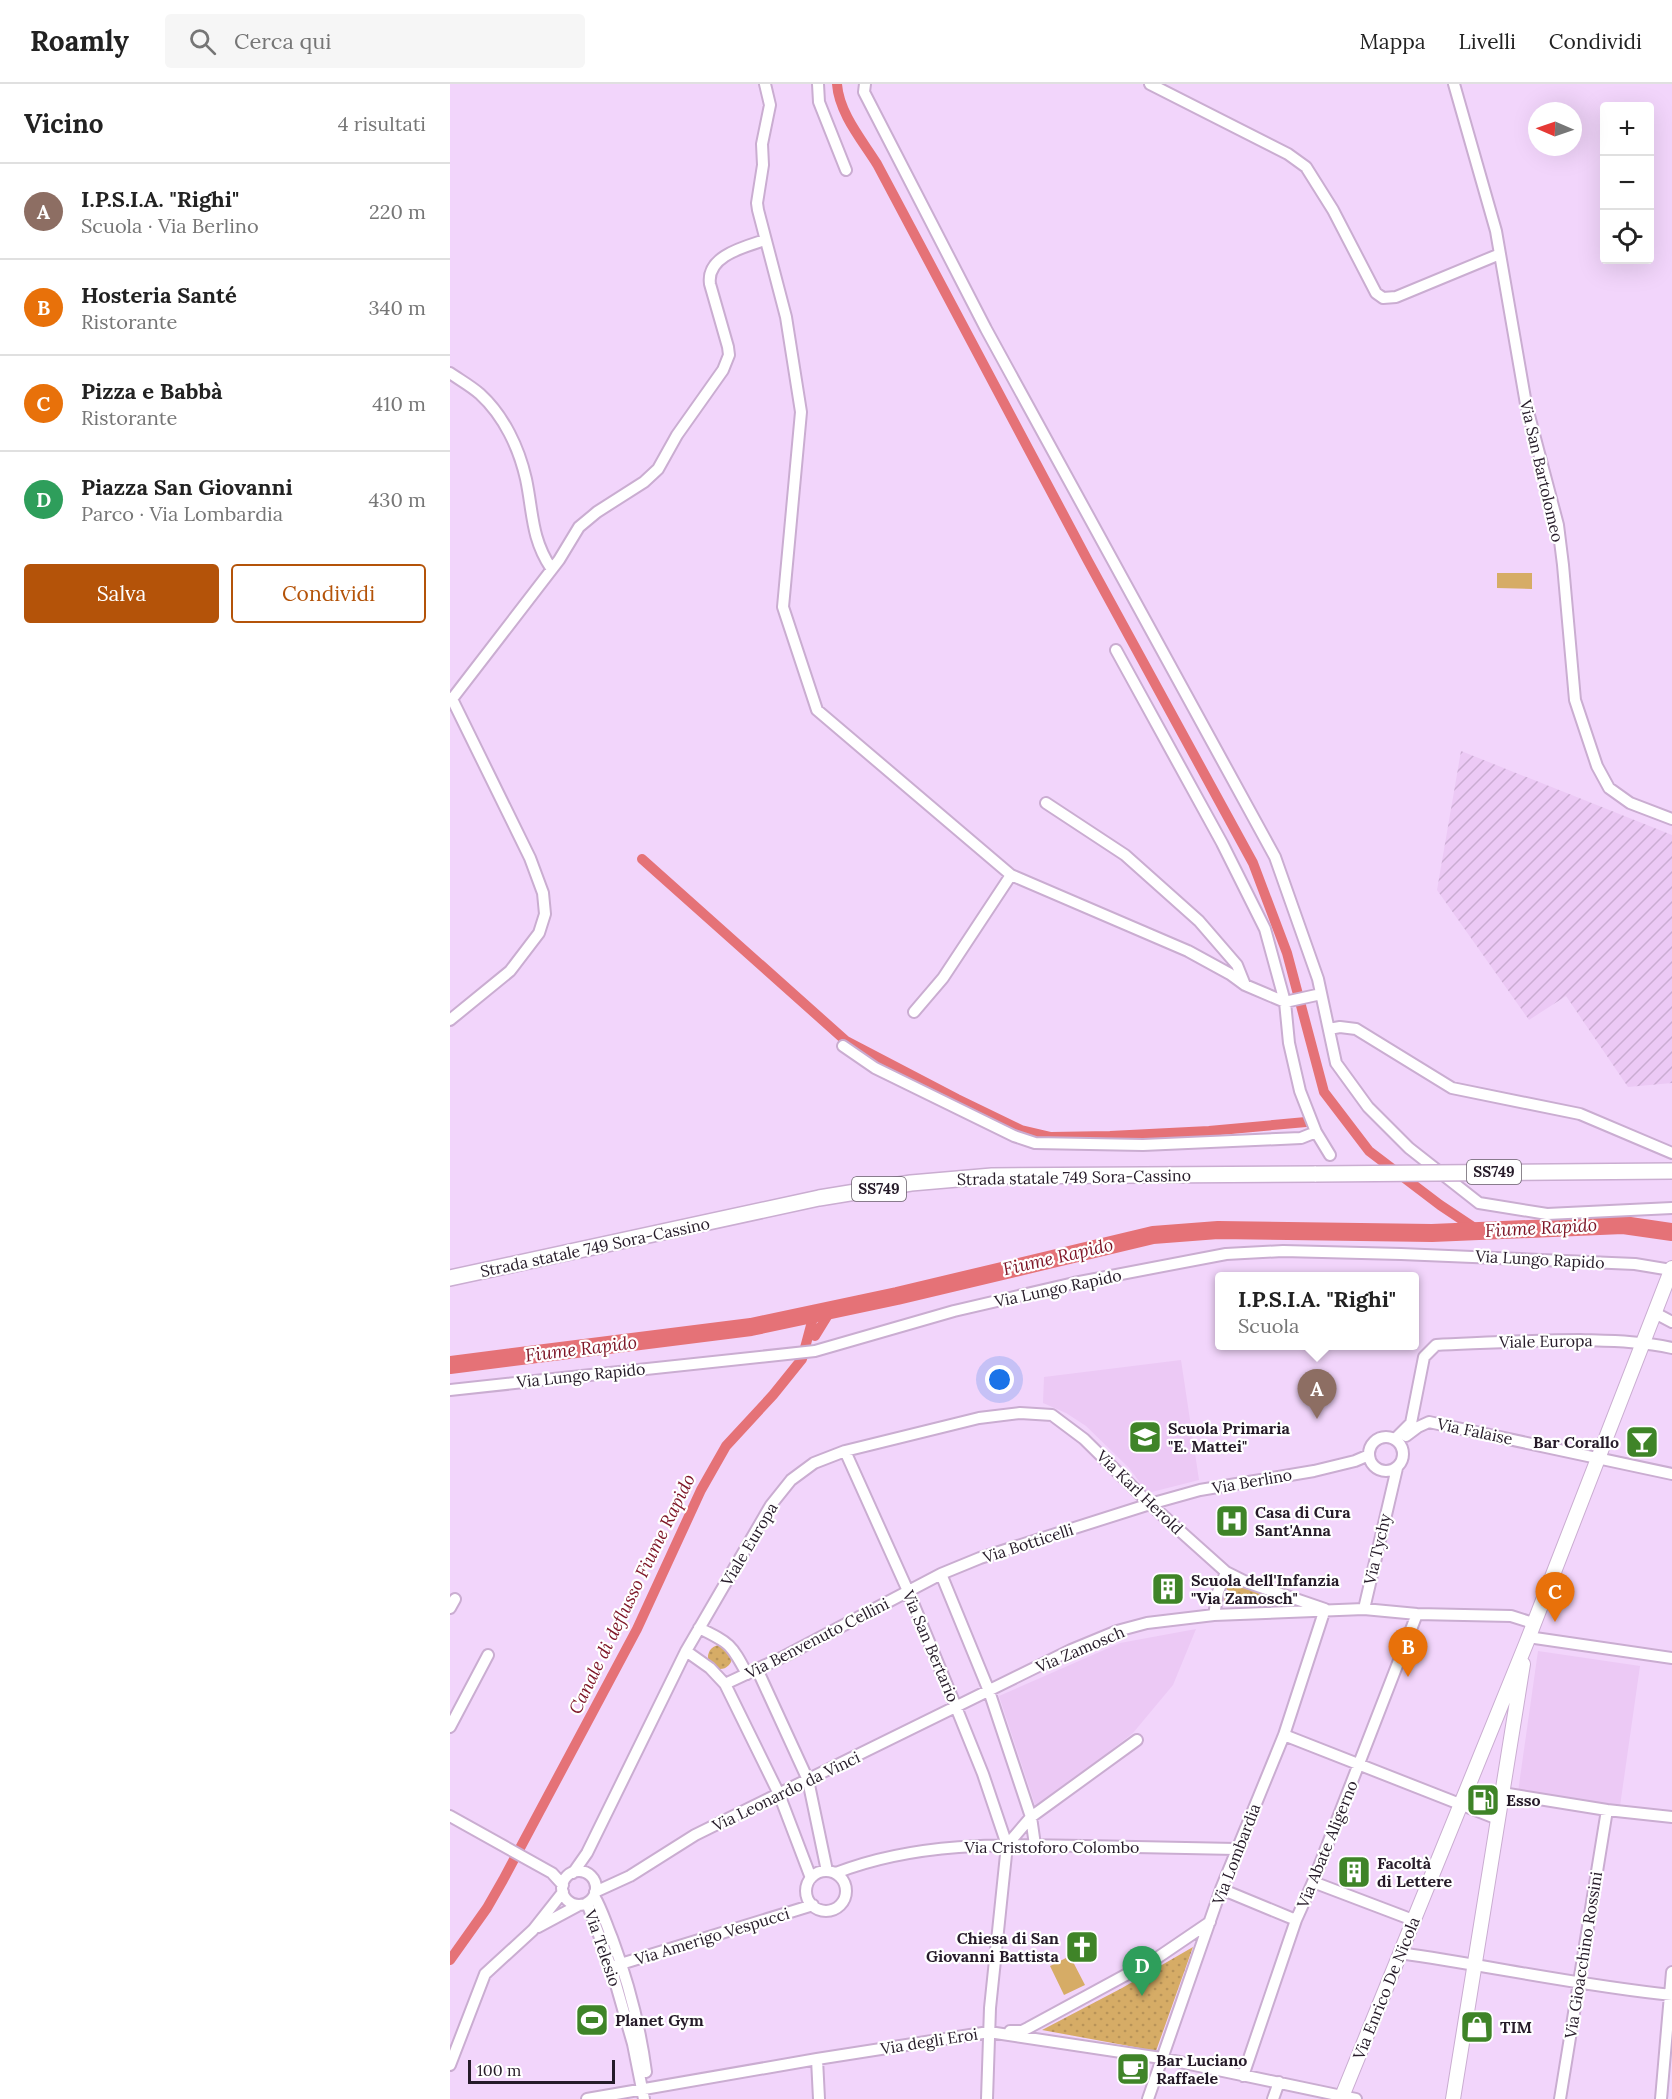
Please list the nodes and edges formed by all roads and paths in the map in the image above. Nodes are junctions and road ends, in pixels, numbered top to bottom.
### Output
1 (765, 84) edge
2 (818, 84) edge
3 (865, 84) edge
4 (1149, 84) edge
5 (1454, 84) edge
6 (846, 170) dead end
7 (765, 240) junction
8 (1500, 254) junction
9 (450, 373) edge
10 (551, 568) junction
11 (1116, 650) dead end
12 (451, 699) edge
13 (1046, 803) dead end
14 (1672, 819) edge
15 (1011, 875) junction
16 (1245, 985) junction
17 (1321, 994) junction
18 (1285, 1002) junction
19 (914, 1012) dead end
20 (450, 1020) edge
21 (1329, 1029) junction
22 (843, 1046) dead end
23 (1316, 1132) junction
24 (1672, 1153) edge
25 (1330, 1155) dead end
26 (1672, 1171) edge
27 (1672, 1208) edge
28 (1672, 1269) edge
29 (450, 1278) edge
30 (1655, 1313) junction
31 (1672, 1323) edge
32 (1644, 1342) junction
33 (1672, 1348) edge
34 (450, 1390) edge
35 (1052, 1415) joint
36 (1397, 1441) junction
37 (845, 1451) junction
38 (1598, 1457) junction
39 (1370, 1458) junction
40 (1392, 1470) junction
41 (1672, 1474) edge
42 (1150, 1504) junction
43 (1226, 1572) junction
44 (941, 1574) junction
45 (908, 1591) junction
46 (1364, 1608) junction
47 (1325, 1609) junction
48 (1417, 1614) junction
49 (1214, 1615) junction
50 (1533, 1623) junction
51 (699, 1628) junction
52 (1527, 1640) junction
53 (686, 1651) junction
54 (488, 1655) dead end
55 (1672, 1658) edge
56 (752, 1671) junction
57 (725, 1684) junction
58 (989, 1691) junction
59 (1501, 1703) junction
60 (1516, 1706) junction
61 (956, 1707) junction
62 (450, 1727) edge
63 (1284, 1735) junction
64 (1137, 1740) dead end
65 (1359, 1764) junction
66 (808, 1780) junction
67 (1502, 1793) junction
68 (779, 1794) junction
69 (1460, 1804) junction
70 (1606, 1810) junction
71 (450, 1816) edge
72 (1031, 1817) junction
73 (1672, 1817) edge
74 (1498, 1819) junction
75 (1007, 1845) junction
76 (1035, 1845) junction
77 (1236, 1849) junction
78 (587, 1853) junction
79 (831, 1872) junction
80 (588, 1874) junction
81 (811, 1878) junction
82 (567, 1881) junction
83 (619, 1881) junction
84 (1314, 1882) junction
85 (1221, 1889) junction
86 (589, 1899) junction
87 (813, 1905) junction
88 (1296, 1920) junction
89 (1413, 1920) junction
90 (1210, 1922) junction
91 (533, 1930) junction
92 (1400, 1953) junction
93 (1474, 1964) junction
94 (616, 1966) junction
95 (1672, 1972) edge
96 (1578, 1983) junction
97 (1671, 1995) edge
98 (989, 2032) junction
99 (1026, 2035) junction
100 (1161, 2058) junction
101 (817, 2059) junction
102 (450, 2065) edge
103 (1243, 2076) junction
104 (1278, 2082) junction
105 (645, 2092) edge
106 (1347, 2098) edge
107 (587, 2099) edge
108 (819, 2099) edge
109 (987, 2099) edge
110 (1148, 2099) edge
111 (1273, 2099) edge
112 (1453, 2099) edge
113 (1560, 2099) edge
114 (1661, 2099) edge

1 - 7 street
2 - 6 street
3 - 17 street
4 - 8 street
5 - 8 street, Via San Bartolomeo
7 - 10 street
7 - 15 street
8 - 14 street, Via San Bartolomeo
9 - 10 street
10 - 12 street
11 - 18 street
12 - 20 street
13 - 16 street
15 - 16 street
15 - 19 street
16 - 18 street
17 - 18 street
17 - 21 street
18 - 23 street
21 - 24 street
21 - 27 street
22 - 23 street
23 - 25 street
26 - 29 highway, Strada statale 749 Sora-Cassino / SS749, bridge
28 - 30 main road
28 - 34 street, Via Lungo Rapido
30 - 31 street
30 - 32 main road
32 - 33 street, Viale Europa
32 - 36 street, Viale Europa
32 - 38 main road
35 - 37 street, Viale Europa
35 - 42 street, Via Karl Herold
36 - 38 street, Via Falaise
36 - 39 street
36 - 40 street
37 - 45 street, Via San Bertario
37 - 51 street, Viale Europa
38 - 41 street, Via Falaise
38 - 50 main road
39 - 40 street
39 - 42 street, Via Berlino
40 - 46 street, Via Tychy
42 - 43 street, Via Karl Herold
42 - 44 street, Via Botticelli
43 - 47 street, Via Karl Herold
43 - 49 street
44 - 45 street, Via Botticelli
44 - 58 street
45 - 56 street, Via Benvenuto Cellini
45 - 61 street, Via San Bertario
46 - 47 street, Via Zamosch
46 - 48 street, Via Zamosch
47 - 49 street, Via Zamosch
47 - 63 street, Via Lombardia
48 - 50 street, Via Zamosch
48 - 65 street, Via Abate Aligerno
49 - 58 street, Via Zamosch
50 - 52 main road
51 - 53 street, Viale Europa
51 - 56 street
52 - 55 street
52 - 59 main road, Via Enrico De Nicola
52 - 60 main road
53 - 57 street
53 - 78 street, Viale Europa
54 - 62 street
56 - 57 street, Via Benvenuto Cellini
56 - 66 street
57 - 68 street
58 - 61 street, Via Zamosch
58 - 72 street
59 - 60 main road
59 - 69 main road, Via Enrico De Nicola
60 - 67 main road
61 - 66 street, Via Leonardo da Vinci
61 - 75 street, Via San Bertario
63 - 65 street
63 - 77 street, Via Lombardia
64 - 72 street
65 - 69 street
65 - 84 street, Via Abate Aligerno
66 - 68 street, Via Leonardo da Vinci
66 - 79 street
67 - 70 street
67 - 74 main road
68 - 81 street
68 - 83 street, Via Leonardo da Vinci
69 - 74 street
69 - 89 main road, Via Enrico De Nicola
70 - 73 street
70 - 96 street, Via Gioacchino Rossini
71 - 82 street
72 - 75 street
72 - 76 street
74 - 93 main road
75 - 76 street, Via Cristoforo Colombo
75 - 79 street, Via Cristoforo Colombo
75 - 98 street
76 - 77 street, Via Cristoforo Colombo
77 - 85 street, Via Lombardia
78 - 80 street, Viale Europa
78 - 82 street, Viale Europa
79 - 81 street
79 - 87 street
80 - 82 street
80 - 83 street
80 - 86 street, Via Telesio
81 - 87 street
82 - 86 street
82 - 91 street, Viale Europa
83 - 86 street, Via Leonardo da Vinci
84 - 88 street, Via Abate Aligerno
84 - 89 street
85 - 88 street
85 - 90 street, Via Lombardia
86 - 91 street, Via Leonardo da Vinci
86 - 94 street, Via Telesio
87 - 94 street, Via Amerigo Vespucci
88 - 103 street, Via Abate Aligerno
89 - 92 main road, Via Enrico De Nicola
90 - 99 street
90 - 100 street, Via Lombardia
91 - 102 street
92 - 93 street
92 - 106 main road, Via Enrico De Nicola
93 - 96 street
93 - 112 main road
94 - 105 street, Via Telesio
95 - 97 street
96 - 97 street
96 - 113 street, Via Gioacchino Rossini
97 - 114 street
98 - 99 street, Via degli Eroi
98 - 101 street, Via degli Eroi
98 - 109 street
99 - 100 street
100 - 103 street
100 - 110 street, Via Lombardia
101 - 105 street, Via degli Eroi
101 - 108 street
103 - 104 street
104 - 106 street
104 - 111 street
105 - 107 street, Via degli Eroi

